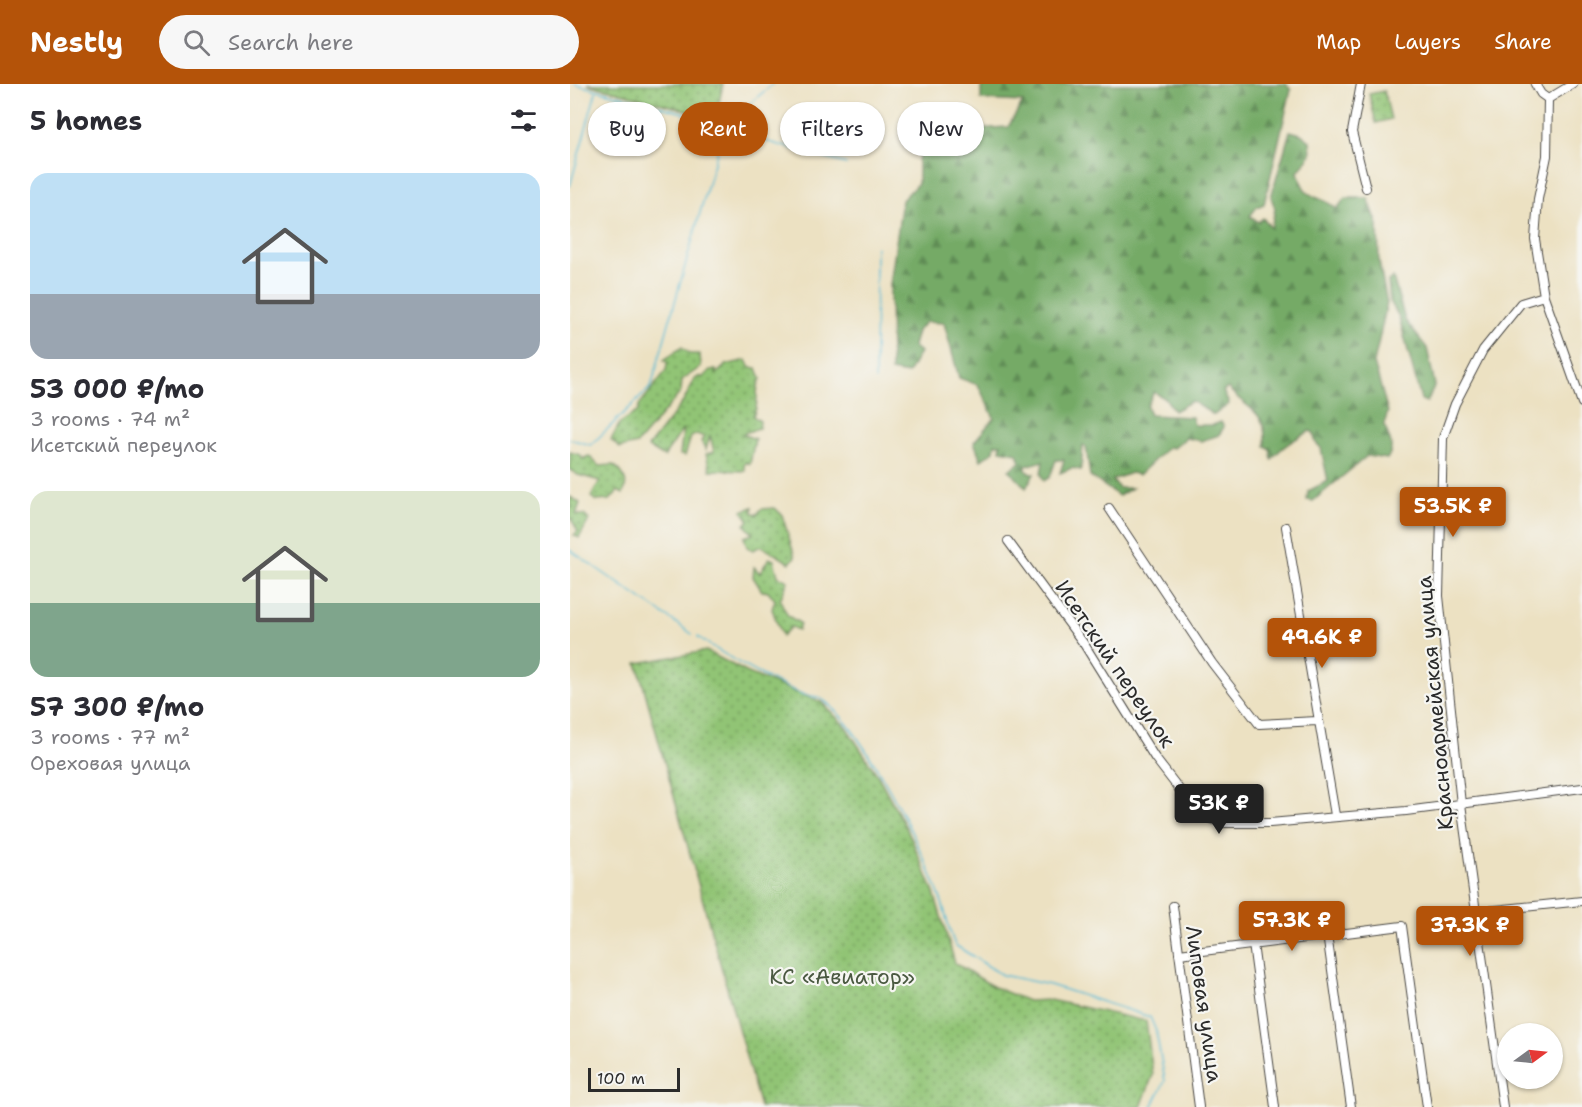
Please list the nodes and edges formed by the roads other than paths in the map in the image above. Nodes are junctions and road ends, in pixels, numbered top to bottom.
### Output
1 (1361, 84) edge
2 (1535, 84) edge
3 (1573, 84) edge
4 (1548, 99) junction
5 (1366, 188) dead end
6 (1544, 296) junction
7 (1582, 403) edge
8 (1109, 508) dead end
9 (1286, 527) dead end
10 (1008, 541) dead end
11 (1317, 722) junction
12 (1582, 788) edge
13 (1461, 804) junction
14 (1335, 815) junction
15 (1582, 901) edge
16 (1173, 906) dead end
17 (1476, 912) junction
18 (1327, 934) junction
19 (1253, 944) junction
20 (1179, 954) junction
21 (1199, 1107) edge
22 (1275, 1107) edge
23 (1351, 1107) edge
24 (1427, 1107) edge
25 (1503, 1107) edge

1 - 5 street
2 - 4 street
3 - 4 street
4 - 6 street
6 - 7 street
6 - 13 street, Красноармейская улица
8 - 11 street
9 - 11 street
10 - 14 street, Исетский переулок
11 - 14 street
12 - 13 street, Исетский переулок
13 - 14 street, Исетский переулок
13 - 17 street, Красноармейская улица
15 - 17 street
16 - 20 street, Липовая улица
17 - 25 street, Красноармейская улица
18 - 19 street
18 - 23 street
18 - 24 street
19 - 20 street
19 - 22 street
20 - 21 street, Липовая улица

